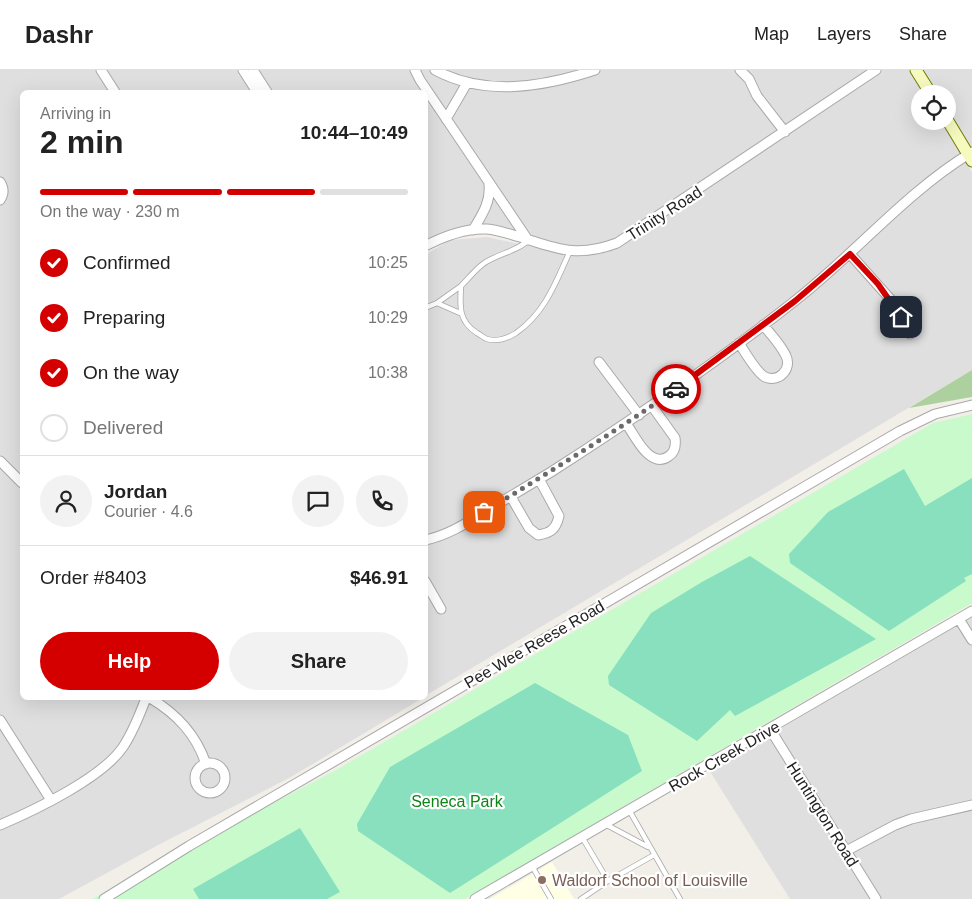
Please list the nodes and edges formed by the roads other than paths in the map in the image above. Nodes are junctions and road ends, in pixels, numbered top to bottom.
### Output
1 (101, 70) edge
2 (243, 70) edge
3 (253, 70) edge
4 (414, 70) edge
5 (435, 70) edge
6 (594, 70) edge
7 (740, 70) edge
8 (876, 70) edge
9 (916, 70) edge
10 (468, 83) junction
11 (925, 85) edge
12 (114, 90) edge
13 (257, 90) edge
14 (266, 90) edge
15 (427, 90) edge
16 (428, 91) edge
17 (446, 119) junction
18 (954, 130) edge
19 (785, 132) junction
20 (971, 156) edge
21 (0, 182) edge
22 (488, 182) junction
23 (0, 200) edge
24 (473, 230) junction
25 (528, 240) junction
26 (428, 245) edge
27 (570, 251) junction
28 (850, 254) junction
29 (461, 286) junction
30 (437, 303) junction
31 (428, 307) edge
32 (460, 312) junction
33 (763, 325) junction
34 (910, 334) dead end
35 (739, 344) junction
36 (599, 362) dead end
37 (972, 405) edge
38 (652, 406) junction
39 (639, 415) junction
40 (626, 423) junction
41 (0, 461) edge
42 (540, 479) junction
43 (20, 481) edge
44 (511, 497) junction
45 (428, 539) edge
46 (428, 587) edge
47 (441, 609) dead end
48 (972, 611) edge
49 (959, 619) junction
50 (972, 640) edge
51 (145, 700) edge
52 (153, 700) edge
53 (0, 720) edge
54 (770, 729) junction
55 (206, 764) dead end
56 (51, 800) junction
57 (972, 805) edge
58 (629, 810) junction
59 (605, 824) junction
60 (0, 825) edge
61 (582, 837) junction
62 (649, 848) junction
63 (846, 851) junction
64 (654, 855) junction
65 (532, 866) junction
66 (608, 881) junction
67 (104, 899) edge
68 (475, 899) edge
69 (551, 899) edge
70 (581, 899) edge
71 (680, 899) edge
72 (876, 899) edge

1 - 12 street
2 - 13 street
3 - 14 street
4 - 15 street
5 - 10 street
6 - 10 street
7 - 19 street
8 - 19 street, Trinity Road
9 - 11 main road
10 - 17 street
16 - 17 street
17 - 22 street
18 - 20 main road
19 - 27 street, Trinity Road
20 - 28 street
21 - 23 street
22 - 24 street
22 - 25 street
24 - 25 street, Trinity Road
24 - 26 street, Trinity Road
25 - 27 street, Trinity Road
25 - 29 lane
27 - 32 lane
28 - 33 street
28 - 34 street
29 - 30 lane
29 - 32 lane
30 - 31 lane
30 - 32 lane
33 - 35 street
33 - 35 street
35 - 38 street
36 - 39 street
37 - 67 street, Pee Wee Reese Road
38 - 39 street
38 - 40 street
39 - 40 street
40 - 42 street
41 - 43 street
42 - 44 street
42 - 44 street
44 - 45 street
46 - 47 street
48 - 49 street, Rock Creek Drive
49 - 50 street
49 - 54 street, Rock Creek Drive
51 - 56 street
52 - 55 street
53 - 56 street
54 - 58 street, Rock Creek Drive
54 - 63 street, Huntington Road
56 - 60 street
57 - 63 street
58 - 59 street, Rock Creek Drive
58 - 62 lane
59 - 61 street, Rock Creek Drive
59 - 62 lane
61 - 65 street, Rock Creek Drive
61 - 66 lane
62 - 64 lane
63 - 72 street, Huntington Road
64 - 66 lane
64 - 71 lane
65 - 68 street, Rock Creek Drive
65 - 69 lane
66 - 70 lane

